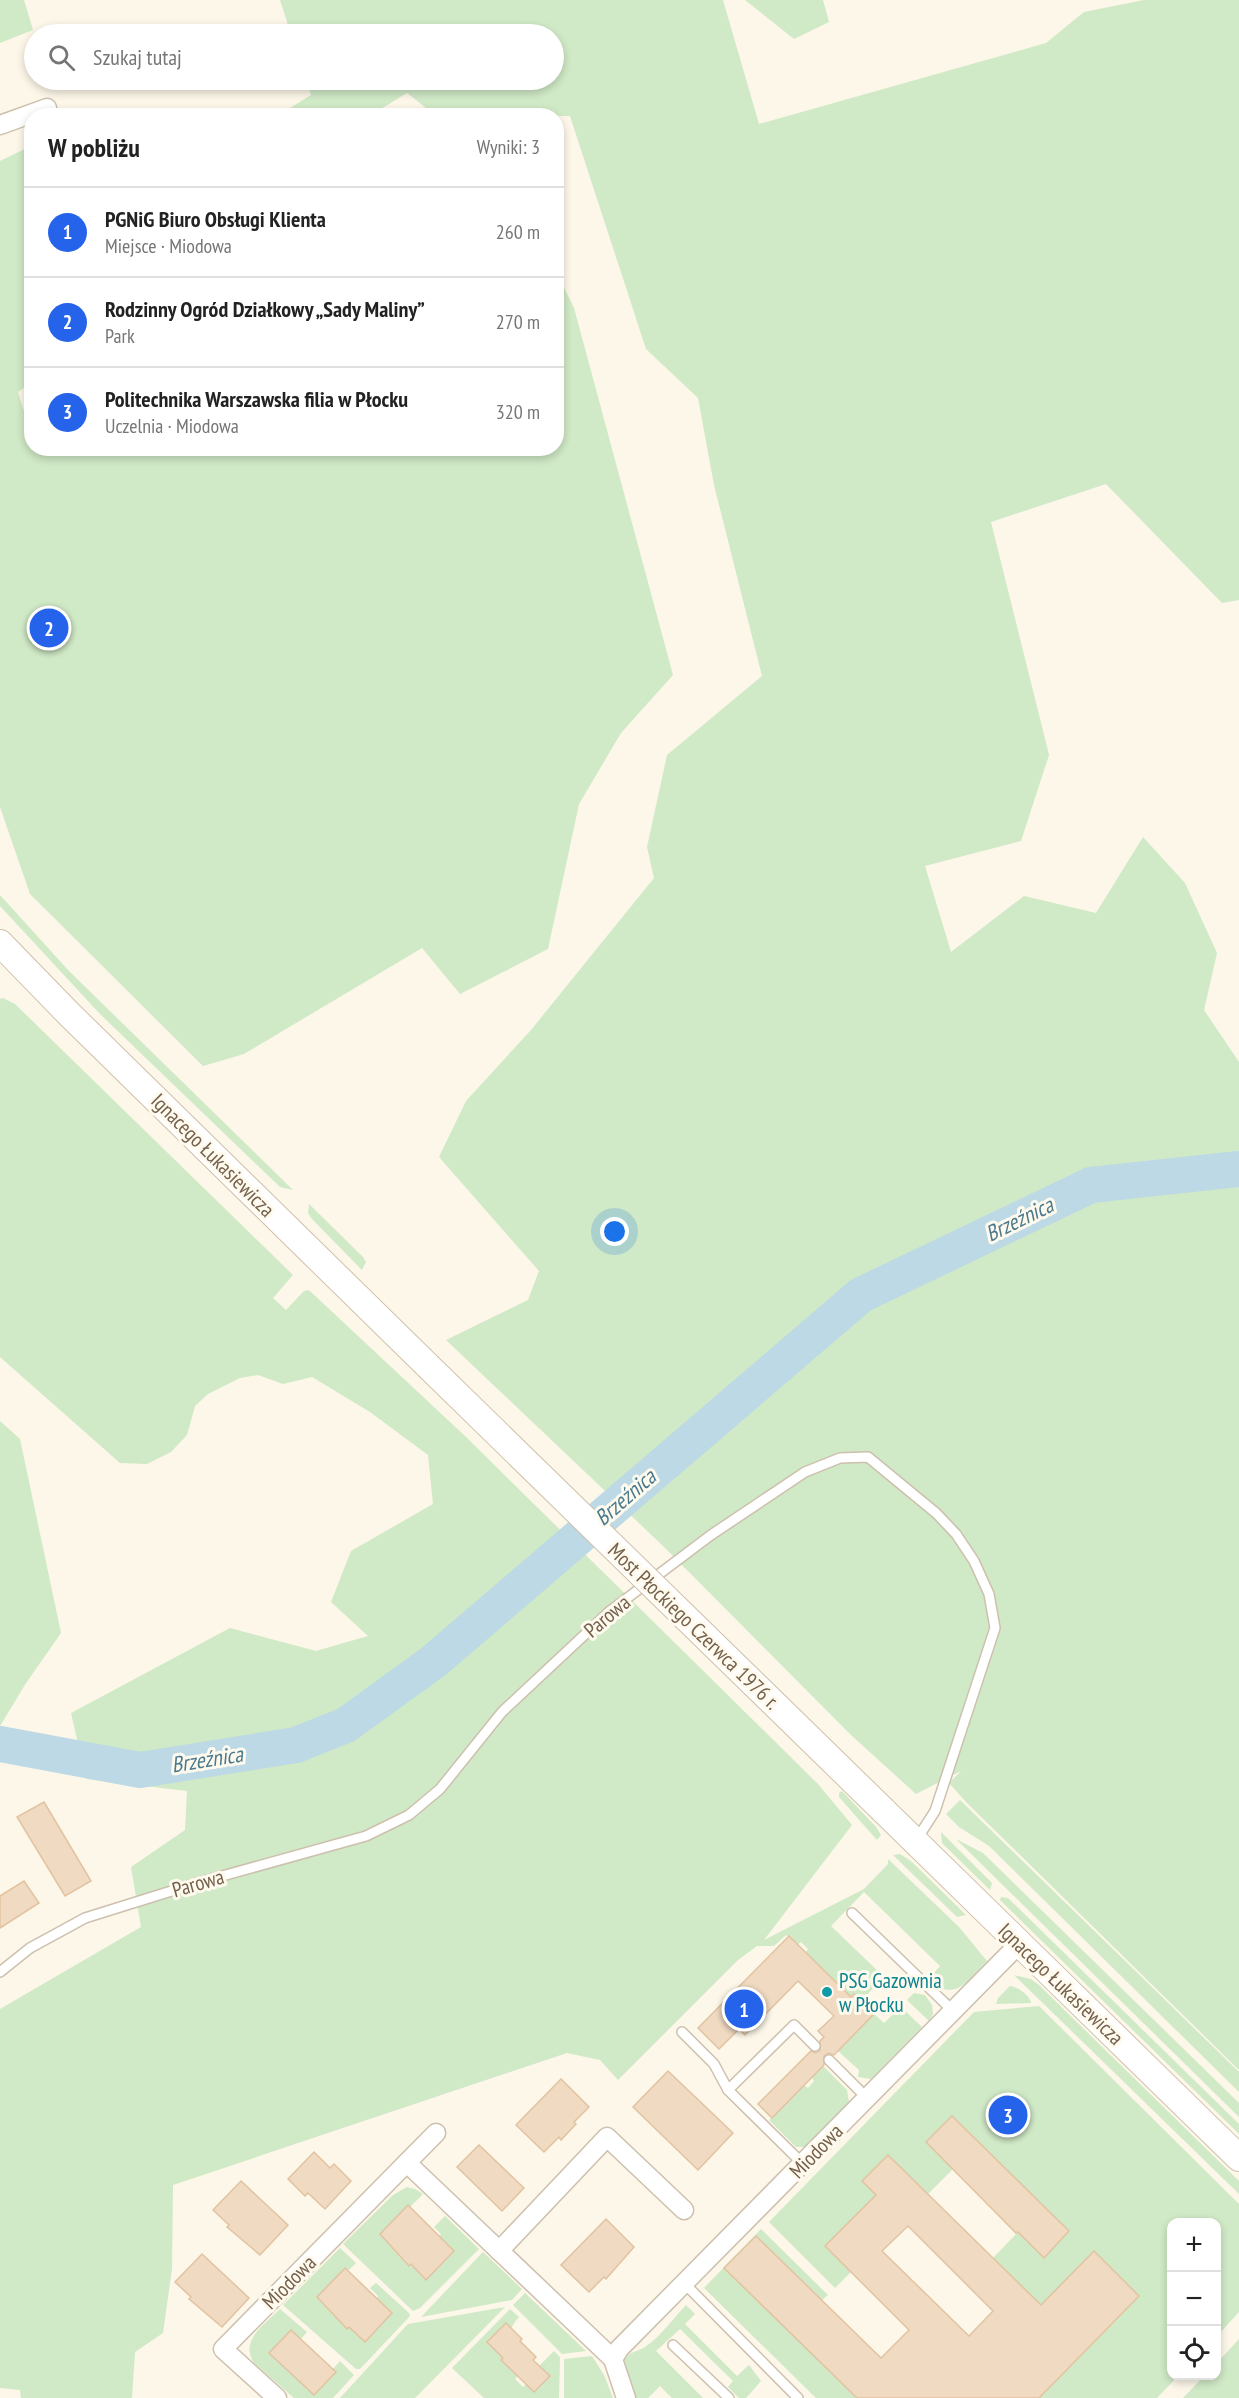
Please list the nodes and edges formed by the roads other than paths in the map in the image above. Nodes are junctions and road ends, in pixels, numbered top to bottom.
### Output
1 (24, 116) edge
2 (0, 125) edge
3 (0, 943) edge
4 (428, 1366) joint
5 (883, 1810) joint
6 (916, 1841) junction
7 (852, 1913) dead end
8 (1020, 1943) junction
9 (0, 1972) edge
10 (953, 2011) junction
11 (682, 2032) dead end
12 (815, 2046) dead end
13 (829, 2060) dead end
14 (728, 2090) junction
15 (867, 2098) junction
16 (436, 2133) dead end
17 (1239, 2158) edge
18 (406, 2163) junction
19 (802, 2164) junction
20 (684, 2210) dead end
21 (499, 2251) junction
22 (685, 2284) junction
23 (673, 2345) dead end
24 (613, 2359) junction
25 (277, 2398) edge
26 (626, 2398) edge
27 (729, 2398) edge
28 (798, 2398) edge

1 - 2 street
3 - 4 street, Ignacego Łukasiewicza
4 - 5 street, Most Płockiego Czerwca 1976 r., bridge
5 - 6 street, Ignacego Łukasiewicza
6 - 8 street, Ignacego Łukasiewicza
6 - 9 lane, Parowa
7 - 10 lane
8 - 10 street, Miodowa
8 - 17 street, Ignacego Łukasiewicza
10 - 15 street, Miodowa
11 - 14 lane
12 - 14 lane
13 - 15 lane
14 - 19 lane
15 - 19 street, Miodowa
16 - 18 street, Miodowa
18 - 21 street
18 - 25 street, Miodowa
19 - 22 street, Miodowa
20 - 21 street
21 - 24 street
22 - 24 street, Miodowa
22 - 28 lane
23 - 27 lane
24 - 26 street

